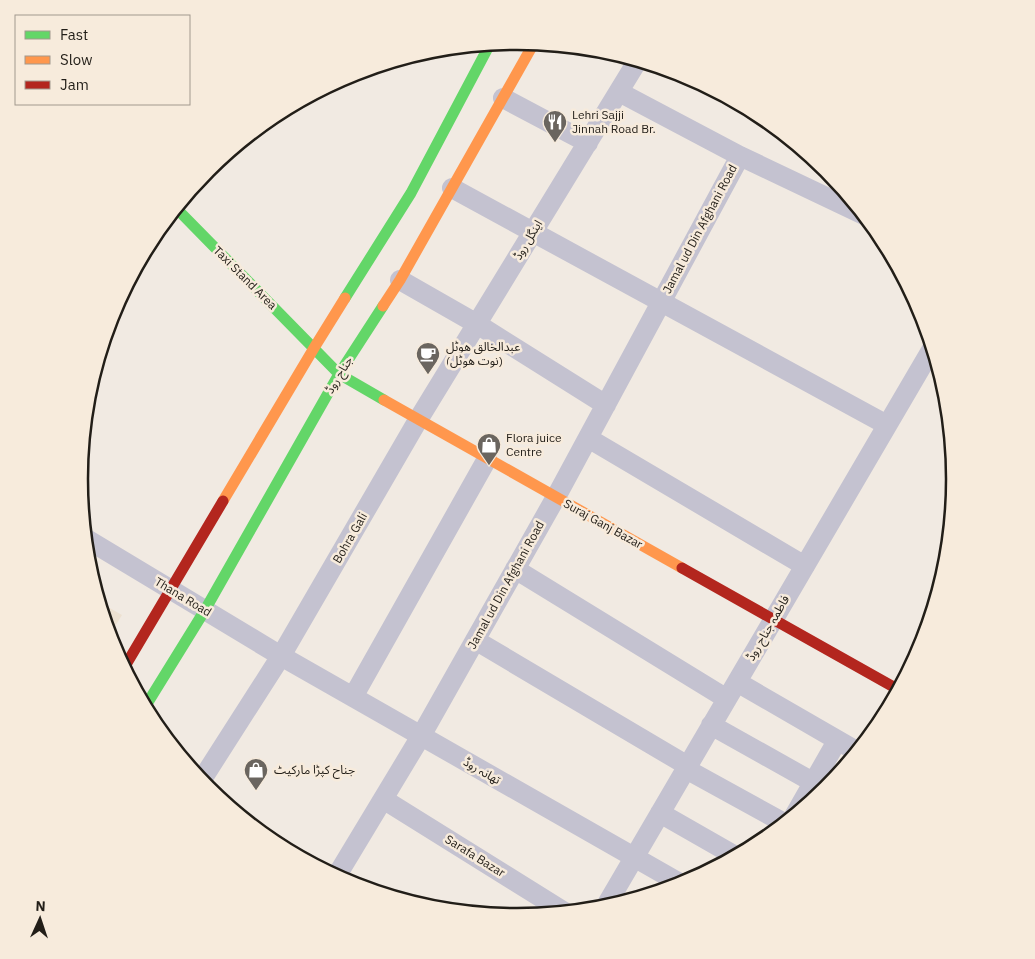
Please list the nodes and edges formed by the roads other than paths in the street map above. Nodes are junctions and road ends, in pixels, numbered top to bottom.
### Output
1 (530, 50) edge
2 (486, 51) edge
3 (634, 67) edge
4 (619, 92) junction
5 (503, 98) junction
6 (588, 143) junction
7 (740, 156) junction
8 (452, 188) junction
9 (850, 208) edge
10 (181, 213) edge
11 (533, 232) junction
12 (400, 280) junction
13 (661, 302) junction
14 (477, 324) junction
15 (314, 348) junction
16 (928, 355) edge
17 (339, 374) junction
18 (606, 405) junction
19 (418, 420) junction
20 (887, 425) junction
21 (588, 438) junction
22 (487, 459) junction
23 (556, 497) junction
24 (93, 543) edge
25 (805, 566) junction
26 (515, 570) junction
27 (171, 590) junction
28 (205, 610) junction
29 (774, 619) junction
30 (475, 640) junction
31 (281, 656) junction
32 (128, 661) edge
33 (737, 682) junction
34 (893, 686) edge
35 (353, 697) junction
36 (726, 699) junction
37 (149, 700) edge
38 (711, 725) junction
39 (421, 736) junction
40 (837, 741) junction
41 (852, 749) edge
42 (687, 767) junction
43 (205, 774) edge
44 (821, 783) edge
45 (819, 785) edge
46 (383, 799) junction
47 (660, 814) junction
48 (779, 820) edge
49 (729, 853) edge
50 (634, 857) junction
51 (340, 870) edge
52 (673, 879) edge
53 (610, 899) edge
54 (556, 907) edge

1 - 5 main road, جناح روڈ
2 - 15 main road
3 - 4 street, اینگل روڈ
4 - 6 street, اینگل روڈ
4 - 7 street
5 - 6 street
5 - 8 main road, جناح روڈ
6 - 11 street, اینگل روڈ
7 - 9 street
7 - 13 street, Jamal ud Din Afghani Road
8 - 11 street
8 - 12 main road, جناح روڈ
10 - 15 main road, Taxi Stand Area
11 - 13 street
11 - 14 street, اینگل روڈ
12 - 14 street
12 - 17 main road, جناح روڈ
13 - 18 street, Jamal ud Din Afghani Road
13 - 20 street
14 - 18 street
14 - 19 street, اینگل روڈ
15 - 17 main road, Suraj Ganj Bazar
15 - 27 main road
16 - 20 street, فاطمہ جناح روڈ
17 - 19 main road, Suraj Ganj Bazar
17 - 28 main road, جناح روڈ
18 - 21 street, Jamal ud Din Afghani Road
19 - 22 main road, Suraj Ganj Bazar
19 - 31 street, Bohra Gali
20 - 25 street, فاطمہ جناح روڈ
21 - 23 street, Jamal ud Din Afghani Road
21 - 25 street
22 - 23 main road, Suraj Ganj Bazar
22 - 35 street
23 - 26 street, Jamal ud Din Afghani Road
23 - 29 main road, Suraj Ganj Bazar
24 - 27 street, Thana Road
25 - 29 street, فاطمہ جناح روڈ
26 - 30 street, Jamal ud Din Afghani Road
26 - 36 street
27 - 28 street, Thana Road
27 - 32 main road
28 - 31 street, Thana Road
28 - 37 main road, جناح روڈ
29 - 33 street, فاطمہ جناح روڈ
29 - 34 main road, Suraj Ganj Bazar
30 - 39 street, Jamal ud Din Afghani Road
30 - 42 street
31 - 35 street, تھانہ روڈ
31 - 43 street, Bohra Gali
33 - 36 street, فاطمہ جناح روڈ
33 - 40 street
35 - 39 street, تھانہ روڈ
36 - 38 street, فاطمہ جناح روڈ
38 - 42 street, فاطمہ جناح روڈ
38 - 45 street
39 - 46 street, Jamal ud Din Afghani Road
39 - 50 street, تھانہ روڈ
40 - 41 street
40 - 44 street
42 - 47 street, فاطمہ جناح روڈ
42 - 48 street
46 - 51 street, Jamal ud Din Afghani Road
46 - 54 street, Sarafa Bazar
47 - 49 street
47 - 50 street, فاطمہ جناح روڈ
50 - 52 street, تھانہ روڈ
50 - 53 street, فاطمہ جناح روڈ

